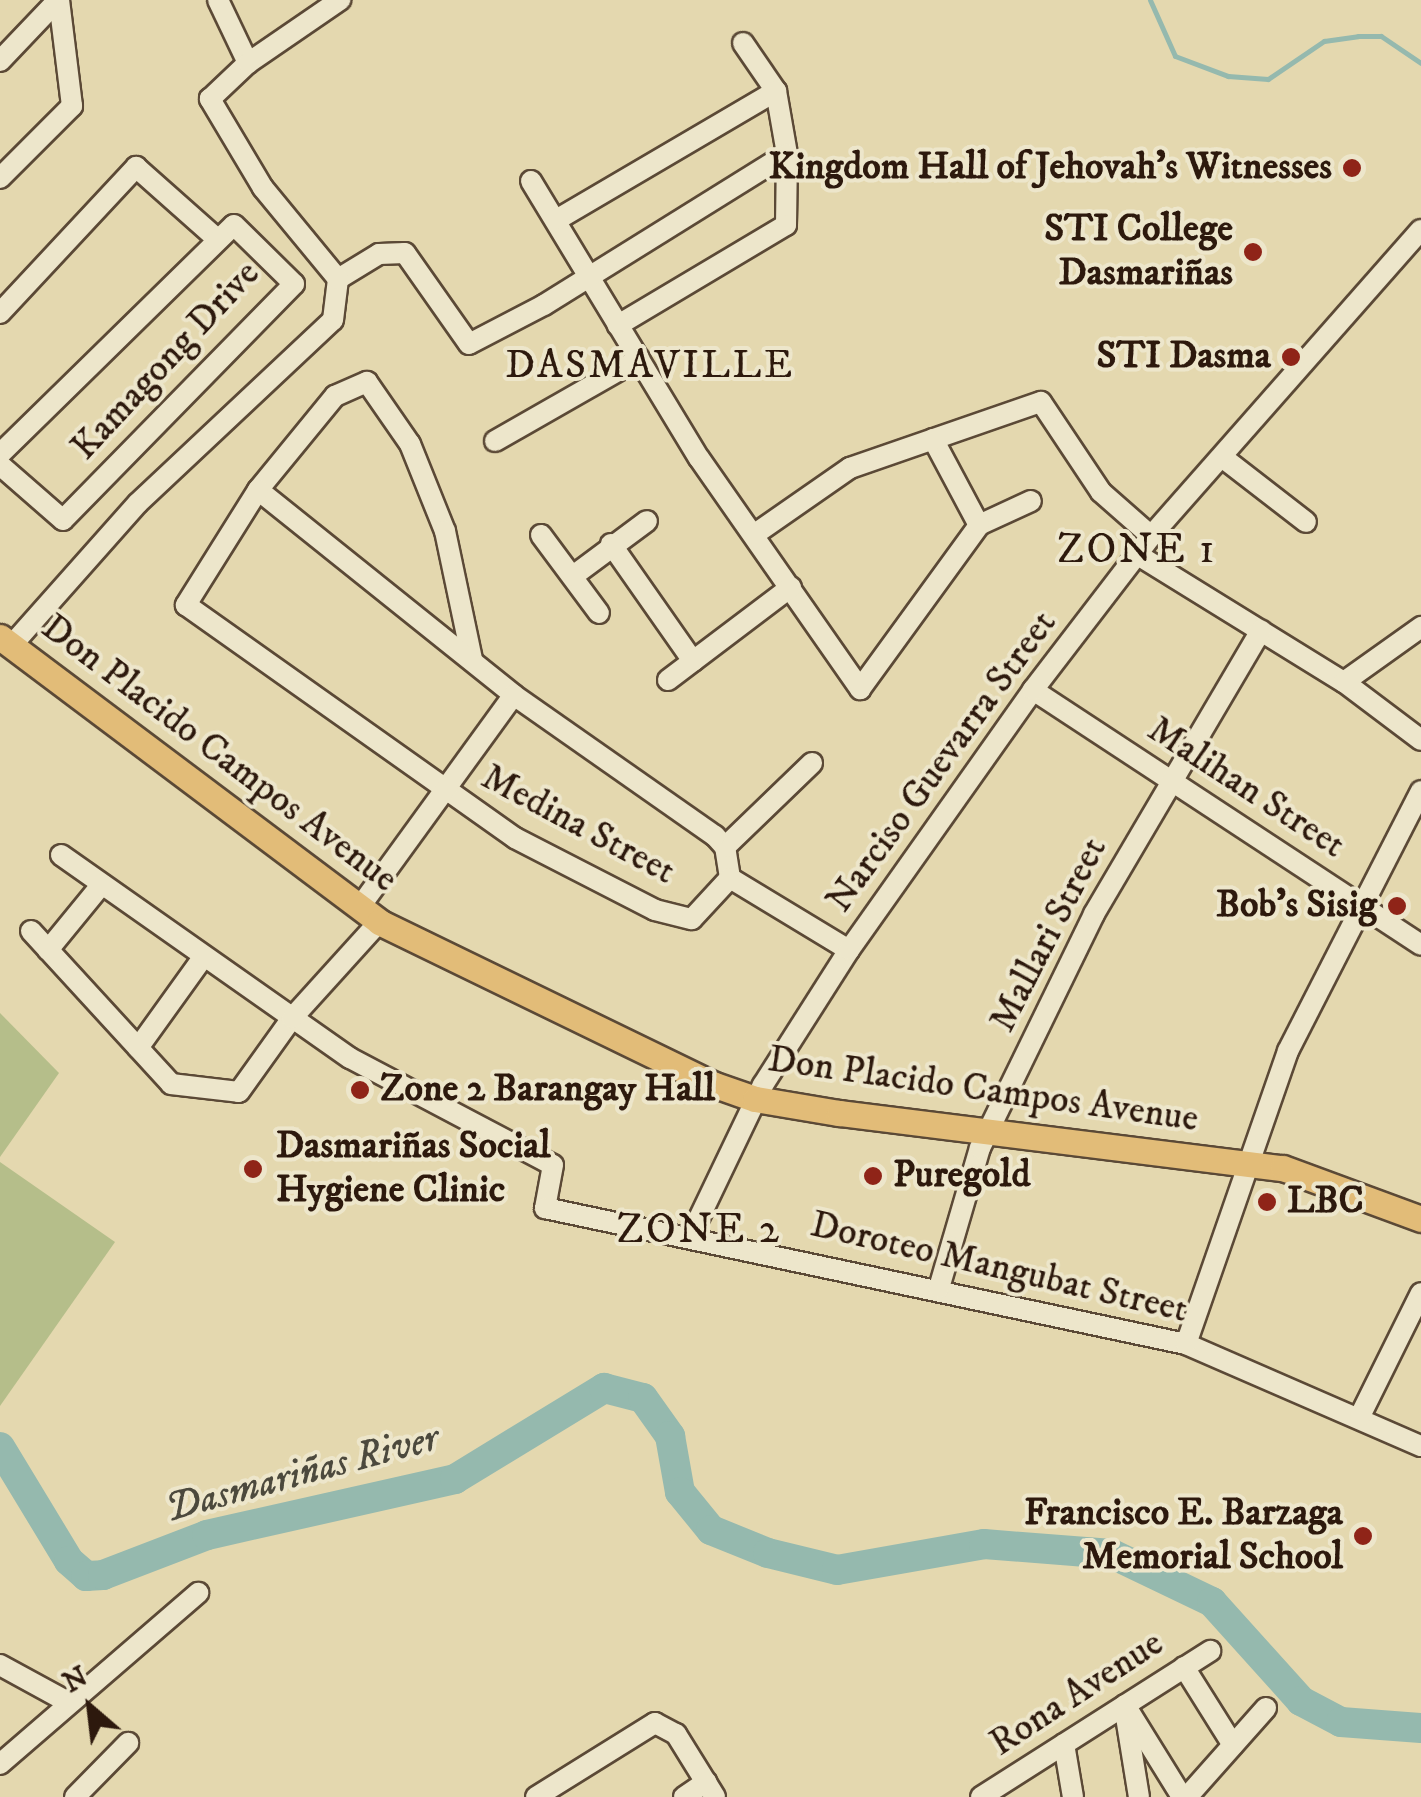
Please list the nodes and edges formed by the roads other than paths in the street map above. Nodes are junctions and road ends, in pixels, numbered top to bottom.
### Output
1 (59, 0) edge
2 (218, 0) edge
3 (340, 0) edge
4 (743, 43) dead end
5 (0, 61) edge
6 (248, 63) junction
7 (776, 91) junction
8 (787, 154) junction
9 (0, 178) edge
10 (532, 181) dead end
11 (558, 219) junction
12 (1421, 230) edge
13 (216, 238) junction
14 (589, 275) junction
15 (338, 279) junction
16 (0, 314) edge
17 (618, 325) junction
18 (639, 358) junction
19 (933, 440) junction
20 (495, 441) dead end
21 (0, 454) edge
22 (1222, 457) junction
23 (0, 465) edge
24 (258, 490) junction
25 (1031, 502) dead end
26 (647, 520) dead end
27 (1306, 522) dead end
28 (979, 525) junction
29 (755, 534) junction
30 (541, 535) dead end
31 (1151, 536) junction
32 (611, 544) junction
33 (1138, 554) junction
34 (573, 576) junction
35 (790, 586) junction
36 (599, 613) dead end
37 (1421, 627) edge
38 (1261, 631) junction
39 (6, 642) edge
40 (472, 660) junction
41 (693, 661) junction
42 (668, 680) dead end
43 (1344, 682) junction
44 (1034, 690) junction
45 (514, 695) junction
46 (1421, 740) edge
47 (812, 763) dead end
48 (1170, 780) junction
49 (1421, 791) edge
50 (442, 792) junction
51 (725, 848) junction
52 (61, 855) dead end
53 (730, 878) junction
54 (102, 884) junction
55 (1360, 905) junction
56 (369, 915) junction
57 (30, 931) dead end
58 (1421, 945) edge
59 (48, 950) junction
60 (849, 950) junction
61 (204, 956) junction
62 (292, 1018) junction
63 (138, 1048) junction
64 (754, 1099) junction
65 (988, 1134) junction
66 (1247, 1162) junction
67 (1421, 1219) edge
68 (691, 1235) junction
69 (938, 1288) junction
70 (1421, 1293) edge
71 (1186, 1344) junction
72 (1360, 1416) junction
73 (1421, 1446) edge
74 (198, 1593) dead end
75 (1210, 1651) dead end
76 (0, 1665) edge
77 (1184, 1667) junction
78 (68, 1702) junction
79 (1124, 1706) junction
80 (1266, 1708) dead end
81 (128, 1743) dead end
82 (1064, 1744) junction
83 (1233, 1745) junction
84 (0, 1764) edge
85 (711, 1790) edge
86 (992, 1793) edge
87 (76, 1797) edge
88 (536, 1797) edge
89 (684, 1797) edge
90 (1072, 1797) edge
91 (1140, 1797) edge
92 (1184, 1797) edge

1 - 5 street
1 - 9 street
2 - 6 street
3 - 6 street
4 - 7 street
6 - 15 street
7 - 8 street
7 - 11 street
8 - 14 street
8 - 17 street
10 - 11 street
11 - 14 street
12 - 22 street, Narciso Guevarra Street
13 - 16 street
13 - 21 street
13 - 23 street, Kamagong Drive
14 - 15 street
14 - 17 street
15 - 39 street
17 - 18 street
18 - 20 street
18 - 29 street
19 - 28 street
19 - 29 street
19 - 31 street
22 - 27 street
22 - 31 street, Narciso Guevarra Street
24 - 40 street
24 - 40 street
24 - 50 street
25 - 28 street
26 - 32 street
28 - 35 street
29 - 35 street
30 - 34 street
31 - 33 street, Narciso Guevarra Street
32 - 34 street
32 - 41 street
33 - 38 street
33 - 44 street, Narciso Guevarra Street
34 - 36 street
35 - 41 street
37 - 43 street
38 - 43 street
38 - 48 street, Mallari Street
39 - 56 main road, Don Placido Campos Avenue
40 - 45 street
41 - 42 street
43 - 46 street
44 - 48 street, Malihan Street
44 - 60 street, Narciso Guevarra Street
45 - 50 street
45 - 51 street
47 - 51 street
48 - 55 street, Malihan Street
48 - 65 street, Mallari Street
49 - 55 street
50 - 53 street, Medina Street
50 - 56 street, Medina Street
51 - 53 street
52 - 54 street
53 - 60 street, Medina Street
54 - 59 street
54 - 61 street
55 - 58 street, Malihan Street
55 - 66 street
56 - 62 street, Medina Street
56 - 64 main road, Don Placido Campos Avenue
57 - 59 street
59 - 63 street
60 - 64 street, Narciso Guevarra Street
61 - 62 street
61 - 63 street
62 - 63 street, Medina Street
62 - 68 street, Doroteo Mangubat Street
64 - 65 main road, Don Placido Campos Avenue
64 - 68 street, Narciso Guevarra Street
65 - 66 main road, Don Placido Campos Avenue
65 - 69 street, Mallari Street
66 - 67 main road, Don Placido Campos Avenue
66 - 71 street
68 - 69 street, Doroteo Mangubat Street
69 - 71 street, Doroteo Mangubat Street
70 - 72 street
71 - 72 street, Doroteo Mangubat Street
72 - 73 street, Doroteo Mangubat Street
74 - 78 street
75 - 77 street, Rona Avenue
76 - 78 street
77 - 79 street, Rona Avenue
77 - 83 street
78 - 84 street
79 - 82 street, Rona Avenue
79 - 91 street
79 - 92 street
80 - 83 street
81 - 87 street
82 - 86 street, Rona Avenue
82 - 90 street
83 - 92 street
85 - 88 street
85 - 89 street

